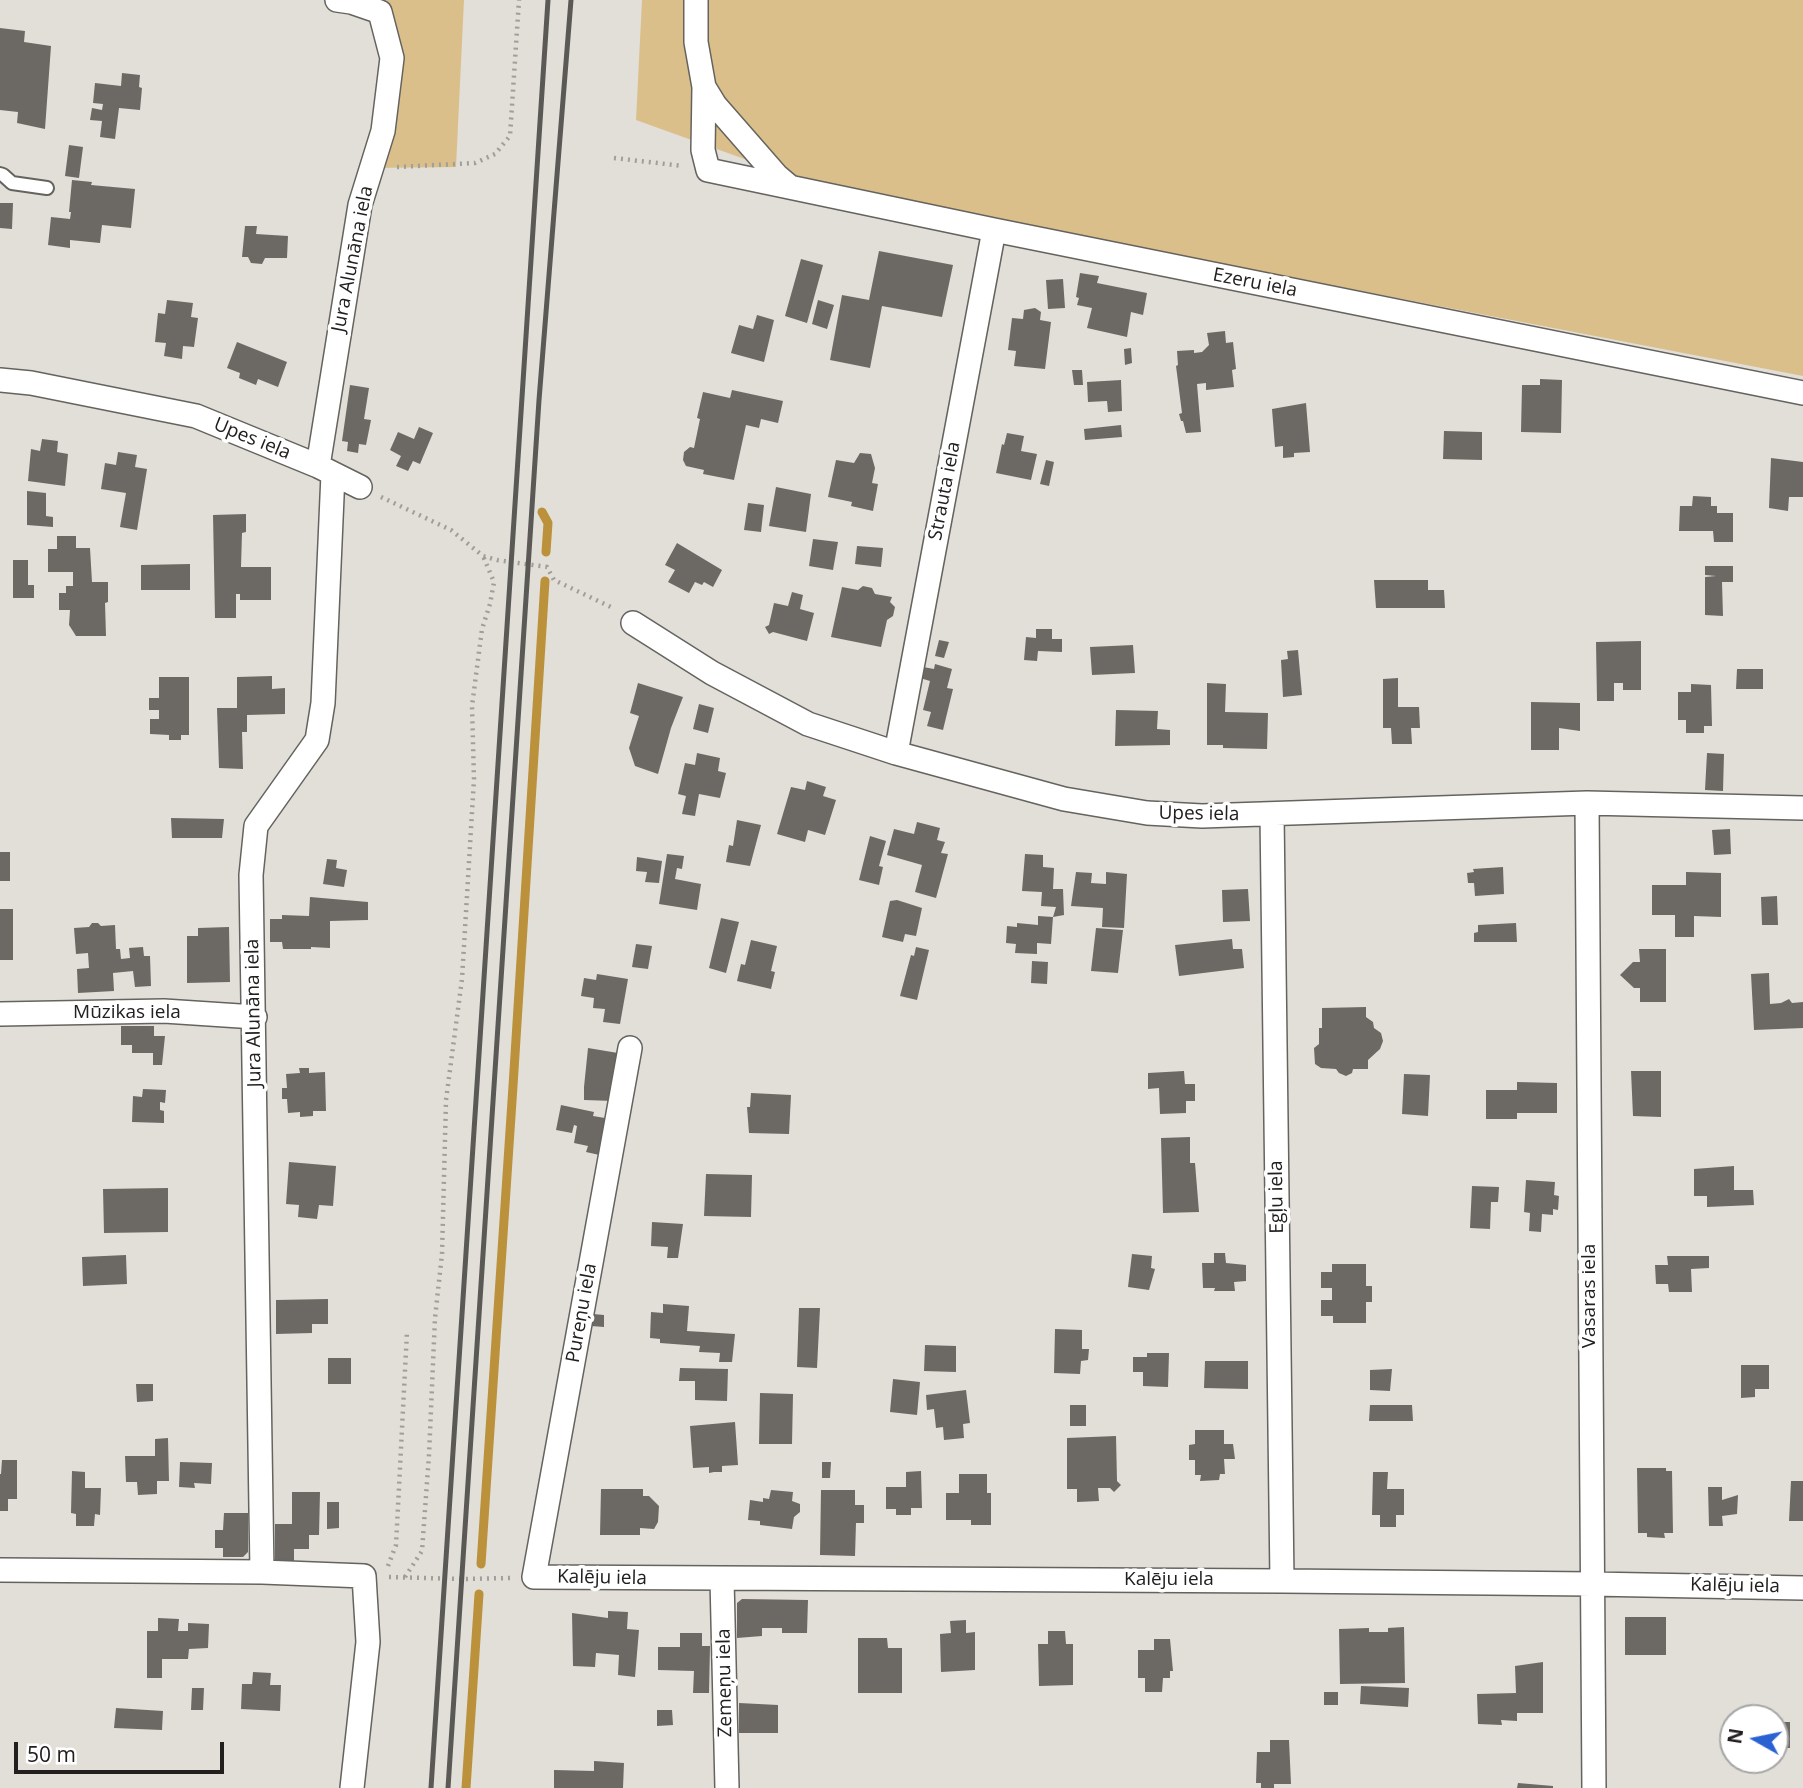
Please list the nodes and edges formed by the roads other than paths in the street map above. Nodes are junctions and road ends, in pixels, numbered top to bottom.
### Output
1 (337, 0) edge
2 (695, 0) edge
3 (704, 87) junction
4 (0, 174) edge
5 (790, 187) junction
6 (47, 188) dead end
7 (994, 230) junction
8 (0, 380) edge
9 (1803, 393) edge
10 (326, 470) junction
11 (360, 487) road end
12 (633, 623) road end
13 (896, 753) junction
14 (1587, 803) junction
15 (1803, 808) edge
16 (1272, 814) junction
17 (0, 1014) edge
18 (254, 1017) junction
19 (630, 1048) dead end
20 (0, 1570) edge
21 (262, 1572) junction
22 (534, 1577) joint
23 (722, 1579) junction
24 (1282, 1581) junction
25 (1592, 1584) junction
26 (1803, 1588) edge
27 (352, 1788) edge
28 (727, 1788) edge
29 (1594, 1788) edge

1 - 10 street, Jura Alunāna iela
2 - 3 street
3 - 5 street
3 - 5 street, Ezeru iela
4 - 6 lane
5 - 7 street, Ezeru iela
7 - 9 street, Ezeru iela
7 - 13 street, Strauta iela
8 - 10 street, Upes iela
10 - 11 street, Upes iela
10 - 18 street, Jura Alunāna iela
12 - 13 street, Upes iela
13 - 16 street, Upes iela
14 - 15 street, Upes iela
14 - 16 street, Upes iela
14 - 25 street, Vasaras iela
16 - 24 street, Egļu iela
17 - 18 street, Mūzikas iela
18 - 21 street, Jura Alunāna iela
19 - 22 street, Pureņu iela
20 - 21 street
21 - 27 street
22 - 23 street, Kalēju iela
23 - 24 street, Kalēju iela
23 - 28 street, Zemeņu iela
24 - 25 street, Kalēju iela
25 - 26 street, Kalēju iela
25 - 29 street, Vasaras iela

